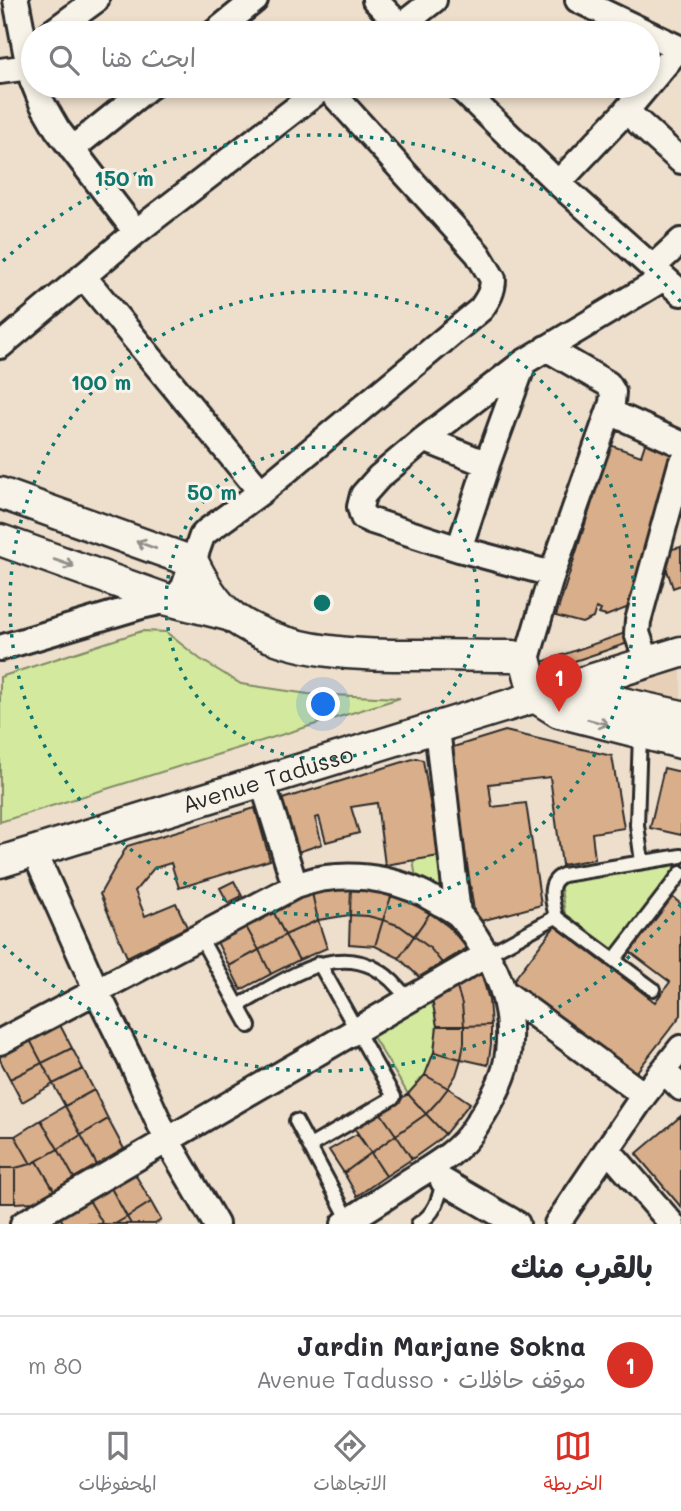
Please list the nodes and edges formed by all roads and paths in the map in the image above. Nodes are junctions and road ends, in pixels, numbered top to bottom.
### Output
1 (16, 0) edge
2 (96, 0) edge
3 (255, 0) edge
4 (375, 0) edge
5 (433, 0) edge
6 (578, 0) edge
7 (615, 7) edge
8 (67, 21) edge
9 (229, 21) edge
10 (392, 21) edge
11 (411, 21) edge
12 (637, 21) edge
13 (21, 22) edge
14 (660, 35) edge
15 (680, 48) edge
16 (21, 68) edge
17 (0, 71) edge
18 (660, 71) edge
19 (41, 98) edge
20 (135, 98) edge
21 (310, 98) edge
22 (337, 98) edge
23 (470, 98) edge
24 (637, 98) edge
25 (626, 111) junction
26 (72, 149) junction
27 (681, 161) edge
28 (558, 183) junction
29 (136, 232) junction
30 (681, 241) edge
31 (83, 276) junction
32 (666, 280) edge
33 (0, 346) edge
34 (546, 348) junction
35 (524, 362) junction
36 (610, 412) junction
37 (424, 439) junction
38 (681, 444) edge
39 (487, 464) junction
40 (681, 464) edge
41 (261, 492) junction
42 (0, 493) edge
43 (0, 540) edge
44 (459, 549) junction
45 (193, 562) junction
46 (552, 574) junction
47 (168, 600) junction
48 (232, 616) junction
49 (0, 648) edge
50 (681, 652) edge
51 (526, 662) junction
52 (647, 662) junction
53 (571, 686) junction
54 (535, 697) junction
55 (681, 716) edge
56 (437, 727) junction
57 (640, 733) junction
58 (681, 743) edge
59 (262, 780) junction
60 (34, 851) junction
61 (681, 856) edge
62 (0, 862) edge
63 (642, 862) junction
64 (681, 873) edge
65 (295, 886) junction
66 (676, 889) edge
67 (458, 914) junction
68 (556, 917) junction
69 (200, 937) junction
70 (486, 955) junction
71 (614, 960) junction
72 (319, 963) junction
73 (653, 989) dead end
74 (97, 992) junction
75 (504, 992) junction
76 (408, 1000) junction
77 (238, 1006) junction
78 (249, 1026) dead end
79 (357, 1030) junction
80 (0, 1042) edge
81 (681, 1048) edge
82 (672, 1080) edge
83 (644, 1095) junction
84 (296, 1121) dead end
85 (167, 1140) junction
86 (310, 1146) junction
87 (608, 1150) junction
88 (439, 1173) junction
89 (348, 1223) edge
90 (23, 1224) edge
91 (216, 1224) edge
92 (418, 1224) edge
93 (517, 1224) edge
94 (557, 1224) edge
95 (673, 1224) edge

1 - 13 street
2 - 8 street
3 - 9 street
4 - 10 street
5 - 11 street
6 - 7 street
7 - 12 street
14 - 15 street
15 - 18 street
16 - 17 street
19 - 26 street
20 - 26 street
21 - 29 street
22 - 41 street
23 - 28 street
24 - 25 street
25 - 27 street
25 - 28 street
26 - 29 street
28 - 32 street
29 - 31 street
30 - 32 street
31 - 33 street
31 - 41 street
32 - 34 street
34 - 35 street
34 - 36 street
35 - 37 street
35 - 39 street
36 - 38 street
36 - 46 street
37 - 39 street
37 - 44 street
39 - 44 street
40 - 52 street
41 - 45 street
45 -> 42 street
43 -> 47 street
44 - 46 street
45 - 47 street
45 - 48 street
46 - 51 street
47 - 48 street
47 - 49 street
48 - 51 street
50 - 52 street, Avenue Tadusso
51 - 54 street
52 - 53 street, Avenue Tadusso
53 - 54 street, Avenue Tadusso
53 - 55 street
54 - 56 street, Avenue Tadusso
54 -> 57 street
56 - 59 street, Avenue Tadusso
56 - 67 street
57 - 58 street
57 - 63 lane
59 - 60 street, Avenue Tadusso
59 - 65 street
60 - 62 street, Avenue Tadusso
60 - 74 street
61 - 63 lane
63 - 68 lane
64 - 66 lane
65 - 67 street
65 - 69 street
66 - 71 lane
67 - 70 street
68 - 70 lane
68 - 71 lane
69 - 74 street
69 - 77 lane
70 - 75 street
70 - 76 street
71 - 73 lane
72 - 76 lane
72 - 77 lane
72 - 79 lane
74 - 80 street
74 - 85 street
75 - 83 street
75 - 88 street
76 - 79 street
77 - 78 lane
79 - 85 street
79 - 86 lane
81 - 82 street
82 - 83 street
83 - 87 street
84 - 86 lane
85 - 90 street
85 - 91 street
86 - 89 lane
87 - 94 street
87 - 95 street
88 - 89 street
88 - 92 lane
88 - 93 street

